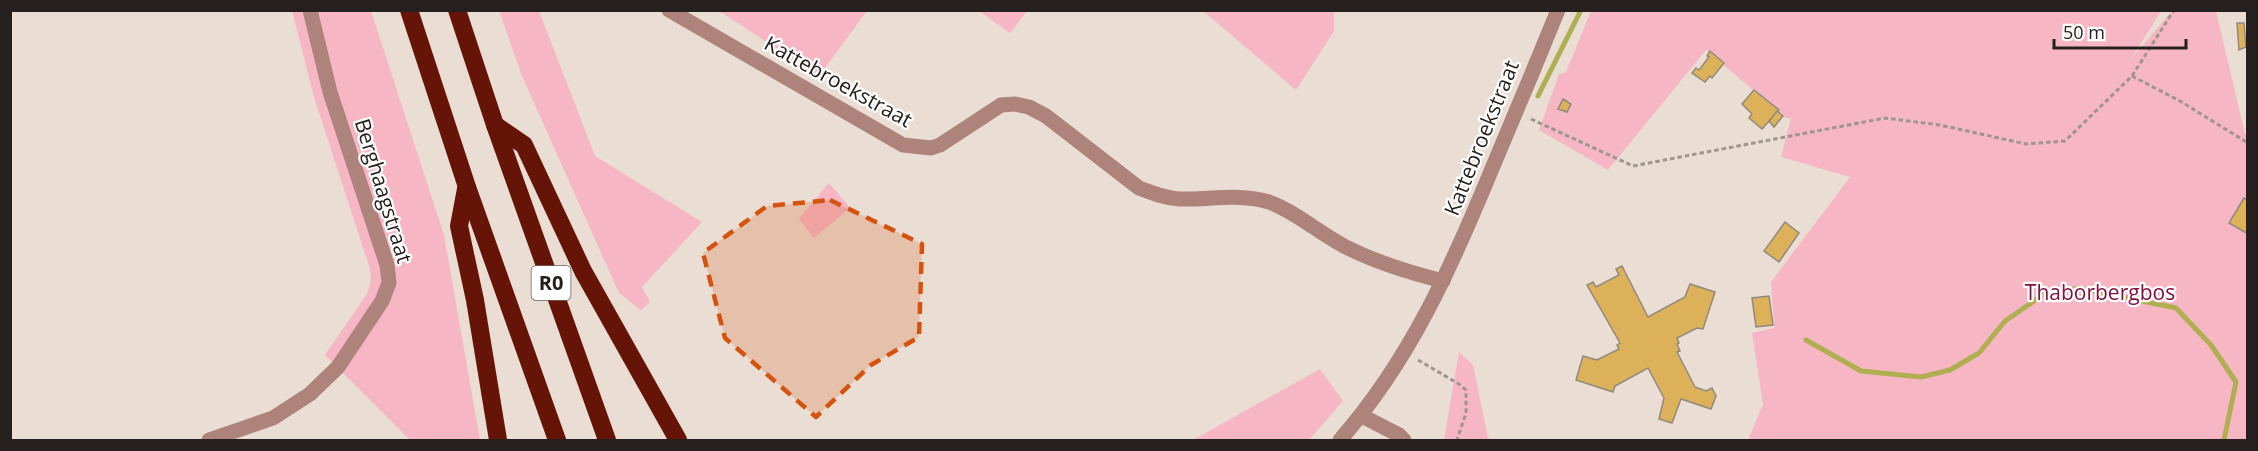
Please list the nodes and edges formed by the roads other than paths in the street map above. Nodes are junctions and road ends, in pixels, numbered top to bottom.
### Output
1 (310, 10) edge
2 (410, 10) edge
3 (457, 10) edge
4 (669, 10) edge
5 (1558, 10) edge
6 (495, 125) junction
7 (467, 187) junction
8 (1443, 281) junction
9 (1362, 416) junction
10 (209, 441) edge
11 (498, 441) edge
12 (557, 441) edge
13 (607, 441) edge
14 (678, 441) edge
15 (1340, 441) edge
16 (1404, 441) edge

1 - 10 street, Berghaagstraat
2 - 7 highway, R0
3 - 6 highway, R0
4 - 8 street, Kattebroekstraat
5 - 8 street, Kattebroekstraat
6 - 13 highway, R0
6 - 14 highway
7 - 11 highway
7 - 12 highway, R0
8 - 9 street, Kattebroekstraat
9 - 15 street, Kattebroekstraat
9 - 16 street

